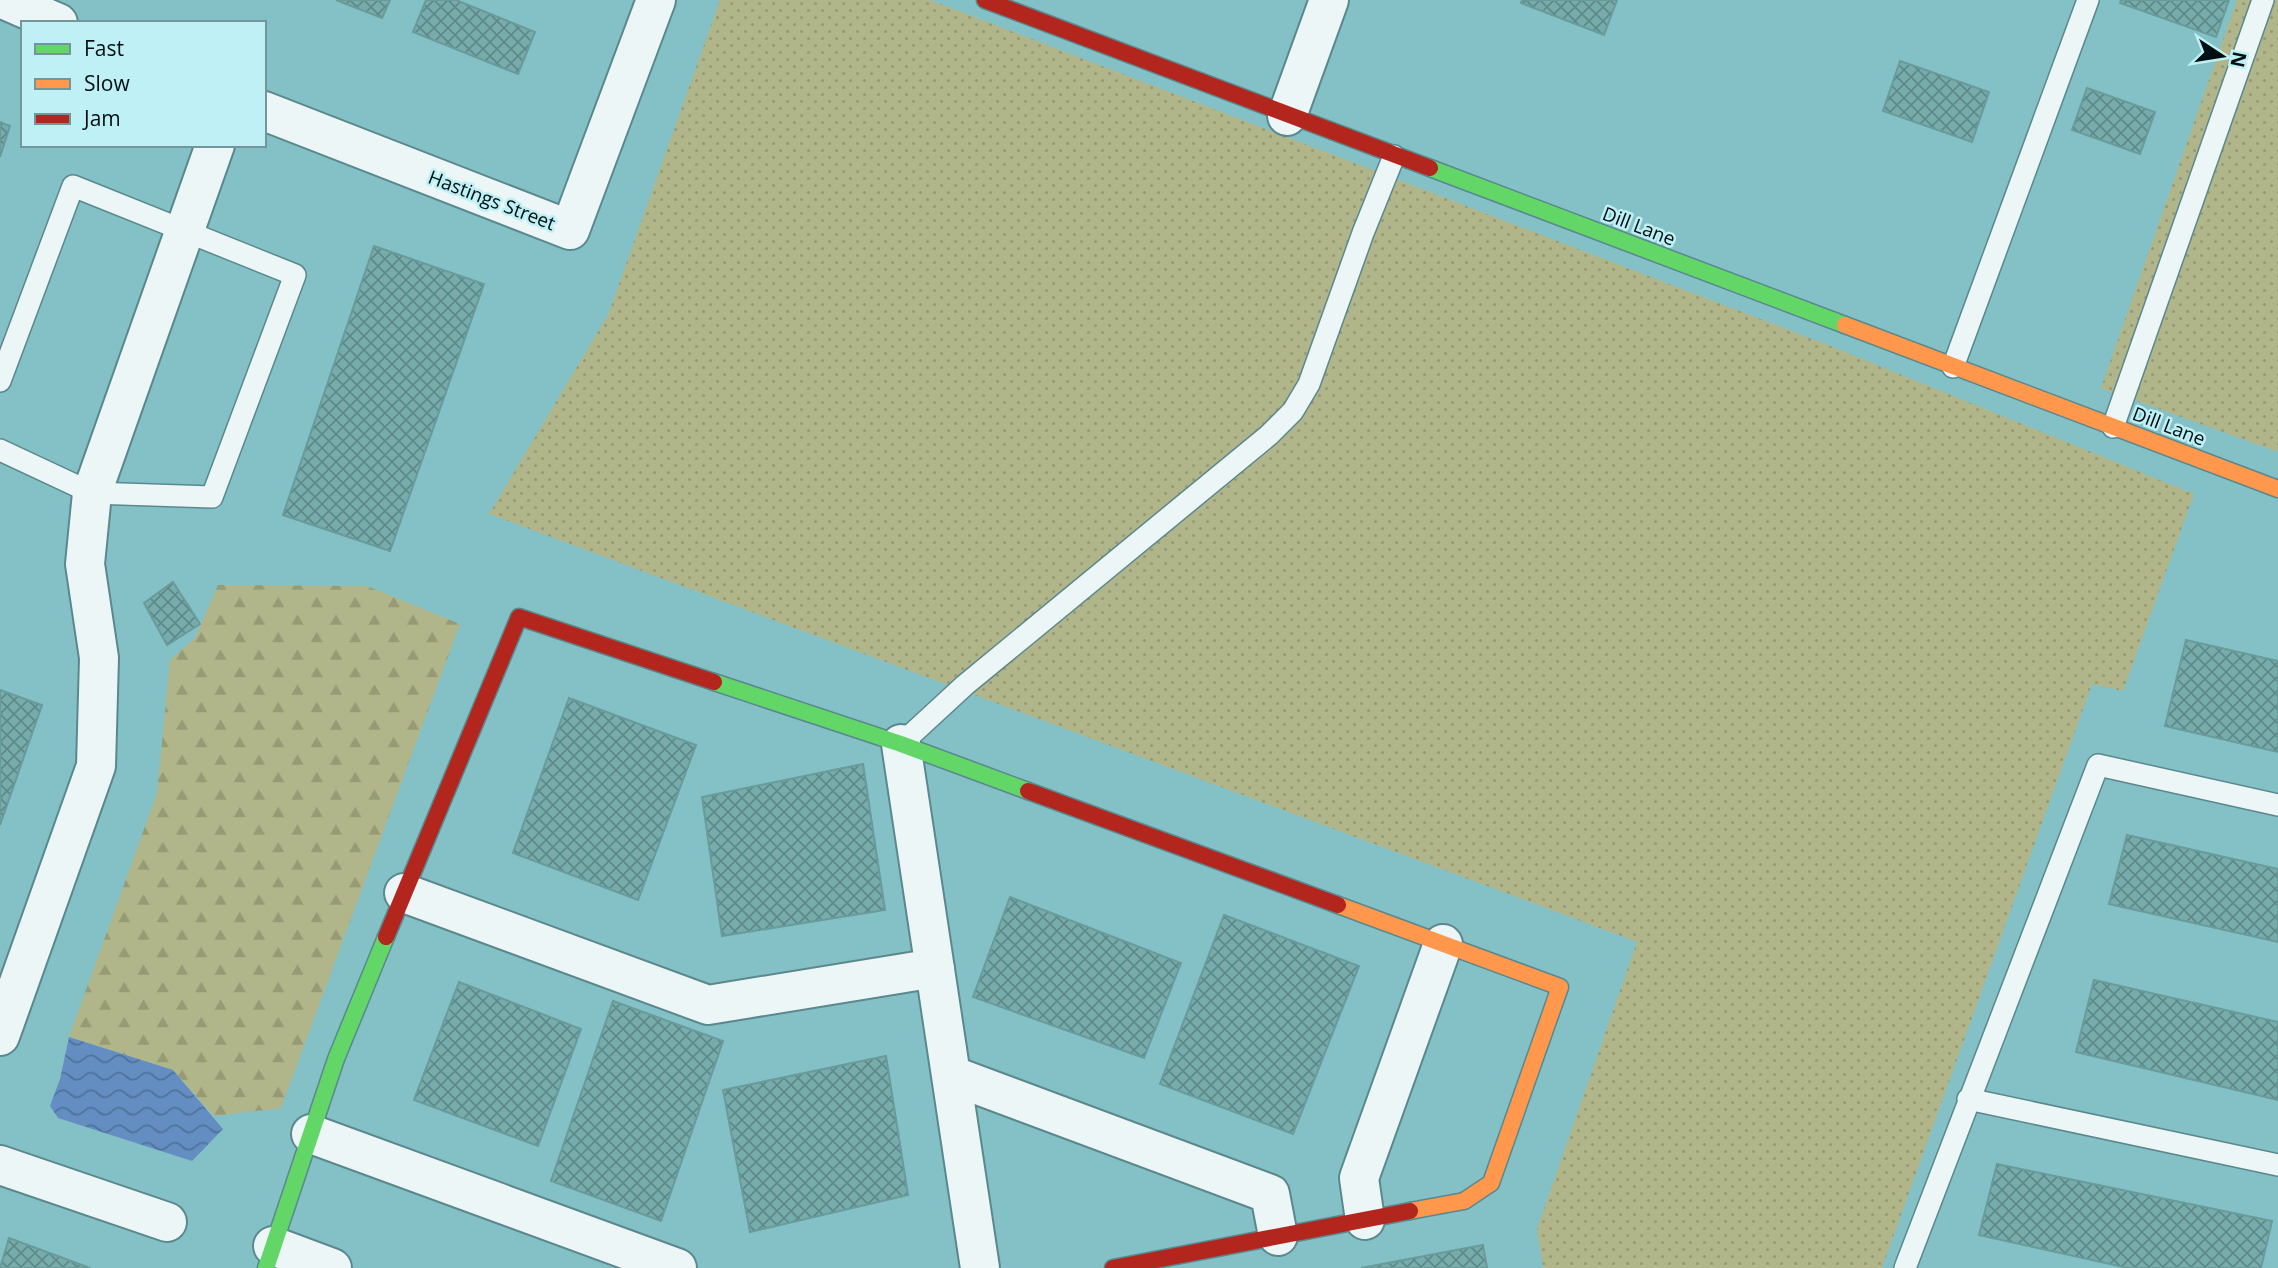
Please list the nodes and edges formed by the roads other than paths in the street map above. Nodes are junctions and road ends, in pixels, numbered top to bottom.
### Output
1 (5, 0) edge
2 (656, 0) edge
3 (985, 0) edge
4 (1329, 0) edge
5 (2088, 0) edge
6 (2263, 0) edge
7 (53, 21) edge
8 (266, 112) edge
9 (1287, 116) junction
10 (214, 147) edge
11 (1394, 156) junction
12 (184, 230) junction
13 (1953, 367) junction
14 (0, 381) edge
15 (2113, 427) junction
16 (0, 450) edge
17 (2278, 489) edge
18 (92, 493) junction
19 (901, 744) junction
20 (2278, 805) edge
21 (404, 893) junction
22 (1443, 944) junction
23 (935, 968) junction
24 (0, 1035) edge
25 (951, 1075) junction
26 (1968, 1100) junction
27 (311, 1134) junction
28 (0, 1165) edge
29 (2278, 1165) edge
30 (1365, 1220) junction
31 (167, 1222) dead end
32 (1278, 1237) junction
33 (269, 1257) edge
34 (332, 1268) edge
35 (677, 1268) edge
36 (980, 1268) edge
37 (1113, 1268) edge
38 (1905, 1268) edge

1 - 7 street
2 - 8 street, Hastings Street
3 - 9 street, Dill Lane
4 - 9 street
5 - 13 lane
6 - 15 lane
9 - 11 street, Dill Lane
10 - 12 street
11 - 13 street, Dill Lane
11 - 19 lane
12 - 14 lane
12 - 18 street
12 - 18 lane
13 - 15 street, Dill Lane
15 - 17 street, Dill Lane
16 - 18 lane
18 - 24 street
19 - 21 street
19 - 22 street
19 - 23 street
20 - 26 lane
21 - 23 street
21 - 27 street
22 - 30 street
22 - 30 street
23 - 25 street
25 - 32 street
25 - 36 street
26 - 29 lane
26 - 38 lane
27 - 33 street
27 - 35 street
28 - 31 street
30 - 32 street
32 - 37 street
33 - 34 street

